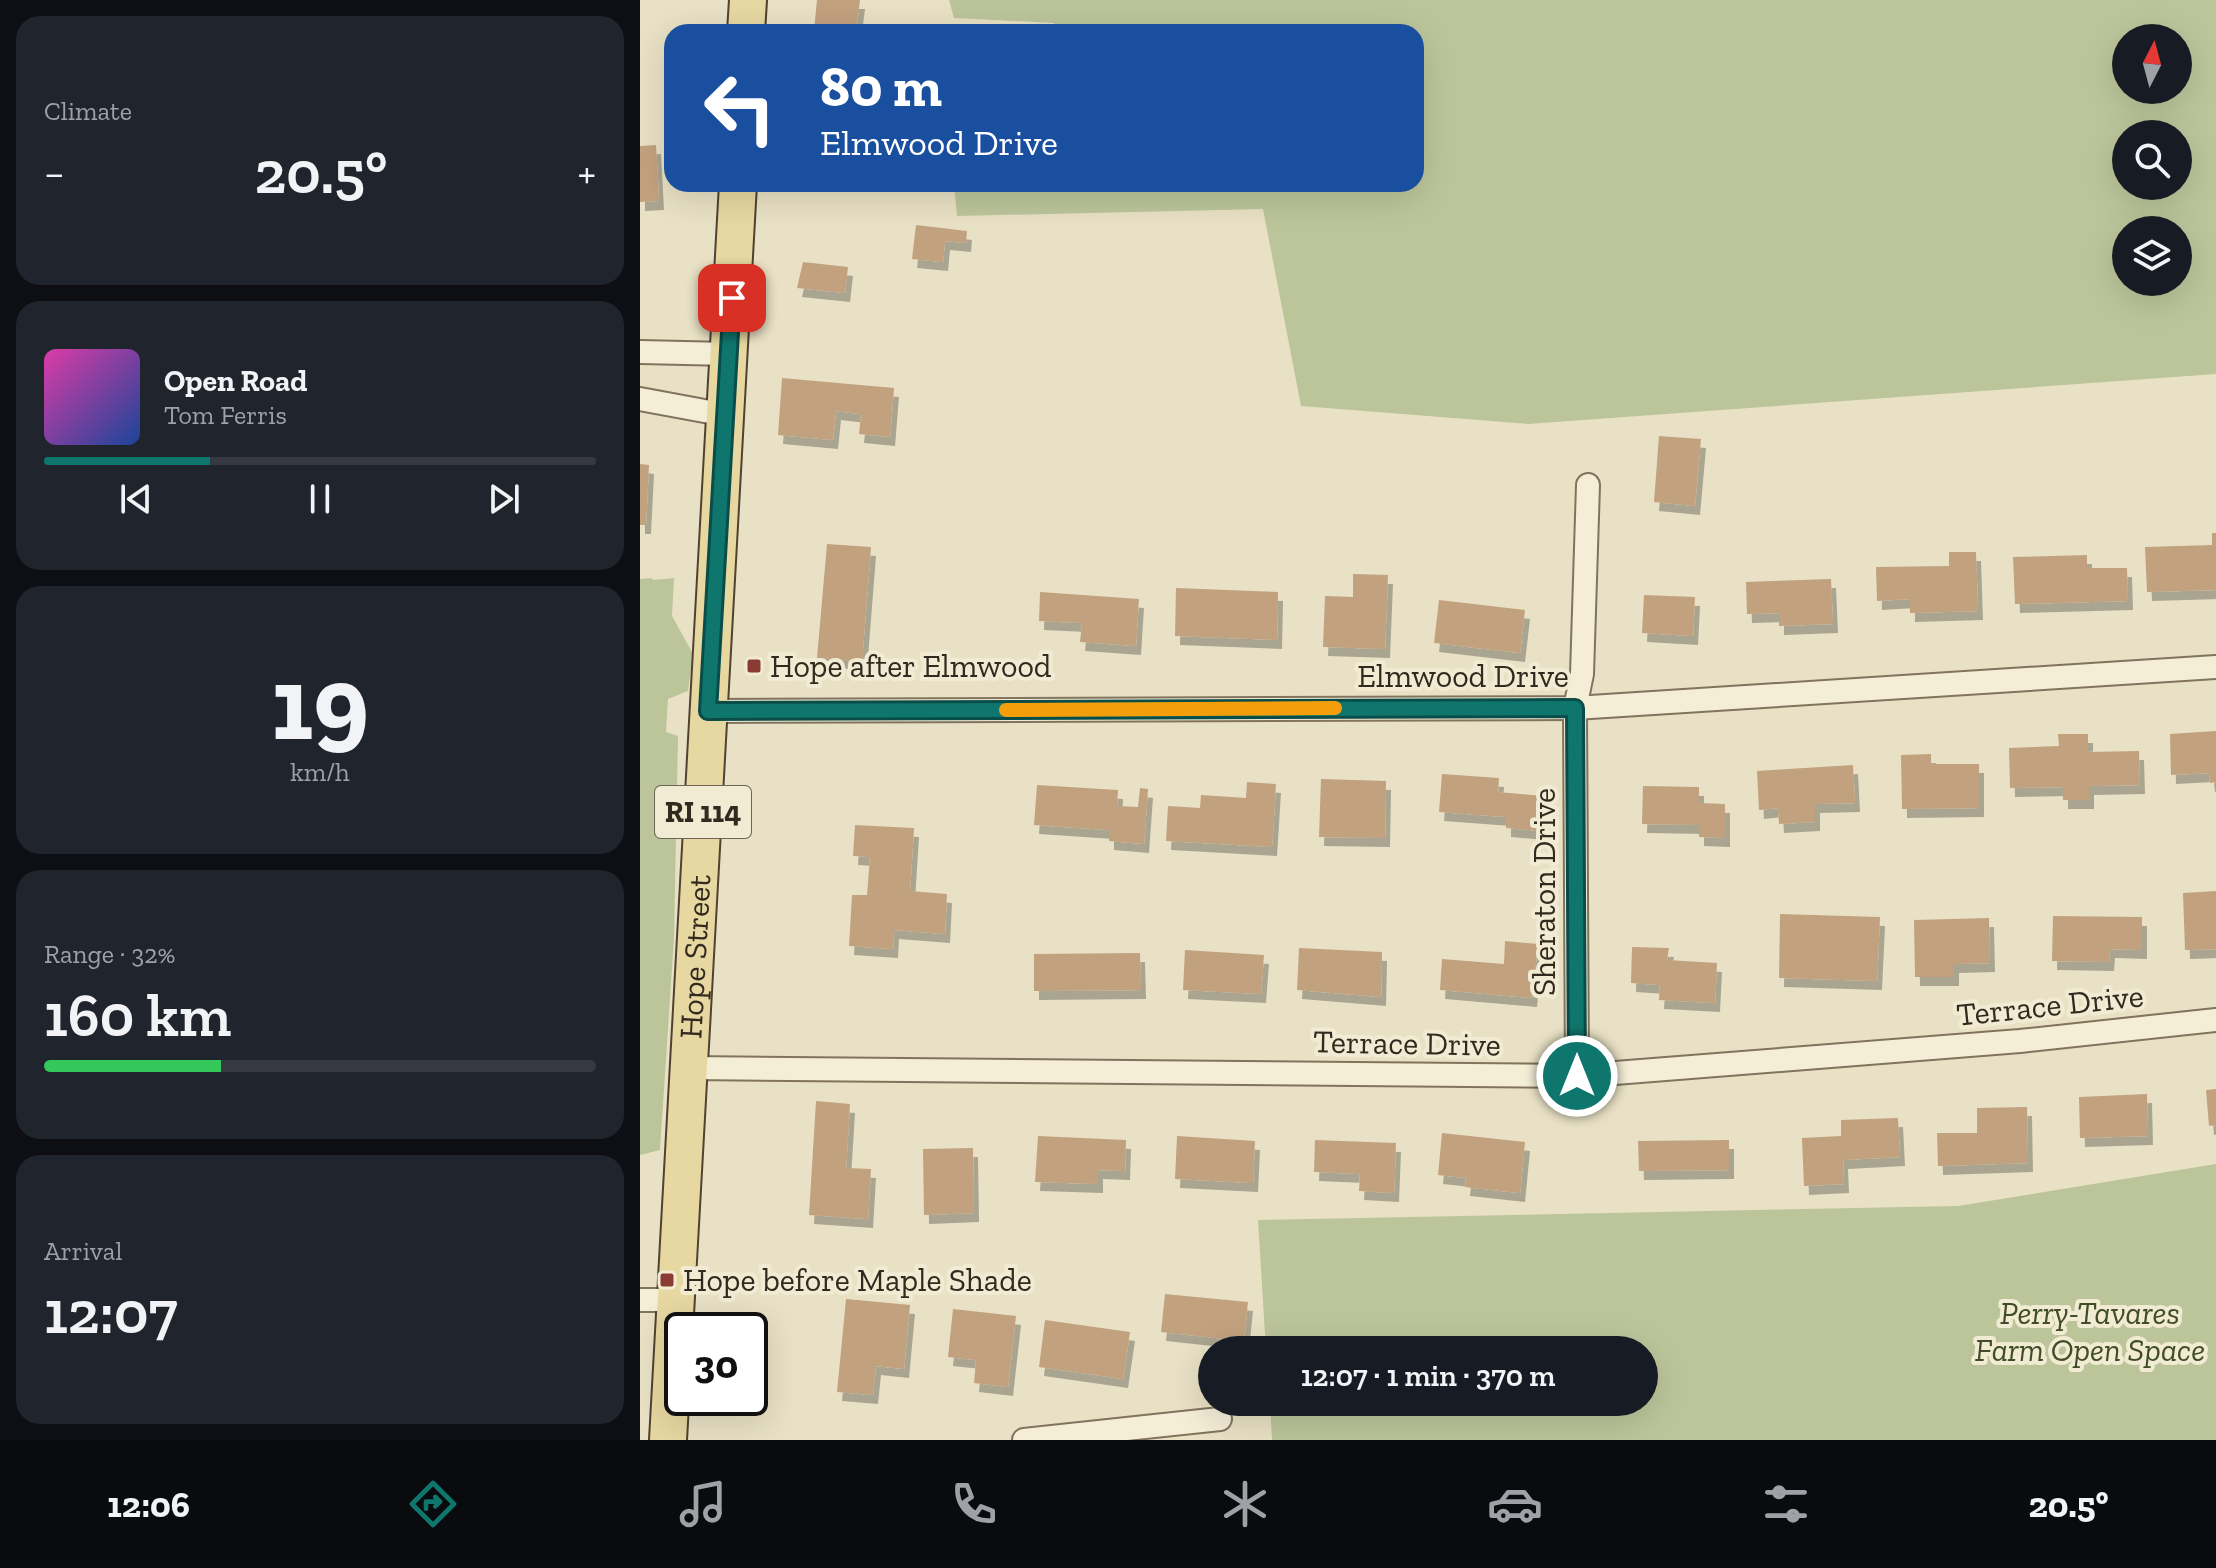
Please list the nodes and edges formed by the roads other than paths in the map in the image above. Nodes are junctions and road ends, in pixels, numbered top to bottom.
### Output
1 (748, 0) edge
2 (746, 24) edge
3 (738, 192) edge
4 (640, 352) edge
5 (729, 354) junction
6 (640, 399) edge
7 (726, 415) junction
8 (1588, 485) dead end
9 (2216, 667) edge
10 (1575, 708) junction
11 (708, 711) junction
12 (2216, 1020) edge
13 (690, 1068) junction
14 (1577, 1076) junction
15 (640, 1300) edge
16 (676, 1300) junction
17 (1220, 1419) dead end
18 (668, 1440) edge
19 (1024, 1440) edge

1 - 2 main road
3 - 5 main road, Hope Street / RI 114
4 - 5 street
5 - 7 main road, Hope Street / RI 114
6 - 7 street
7 - 11 main road, Hope Street / RI 114
8 - 10 street, Sheraton Drive
9 - 10 street, Elmwood Drive
10 - 11 street, Elmwood Drive
10 - 14 street, Sheraton Drive
11 - 13 main road, Hope Street / RI 114
12 - 14 street, Terrace Drive
13 - 14 street, Terrace Drive
13 - 16 main road, Hope Street / RI 114
15 - 16 street
16 - 18 main road, Hope Street / RI 114
17 - 19 street

